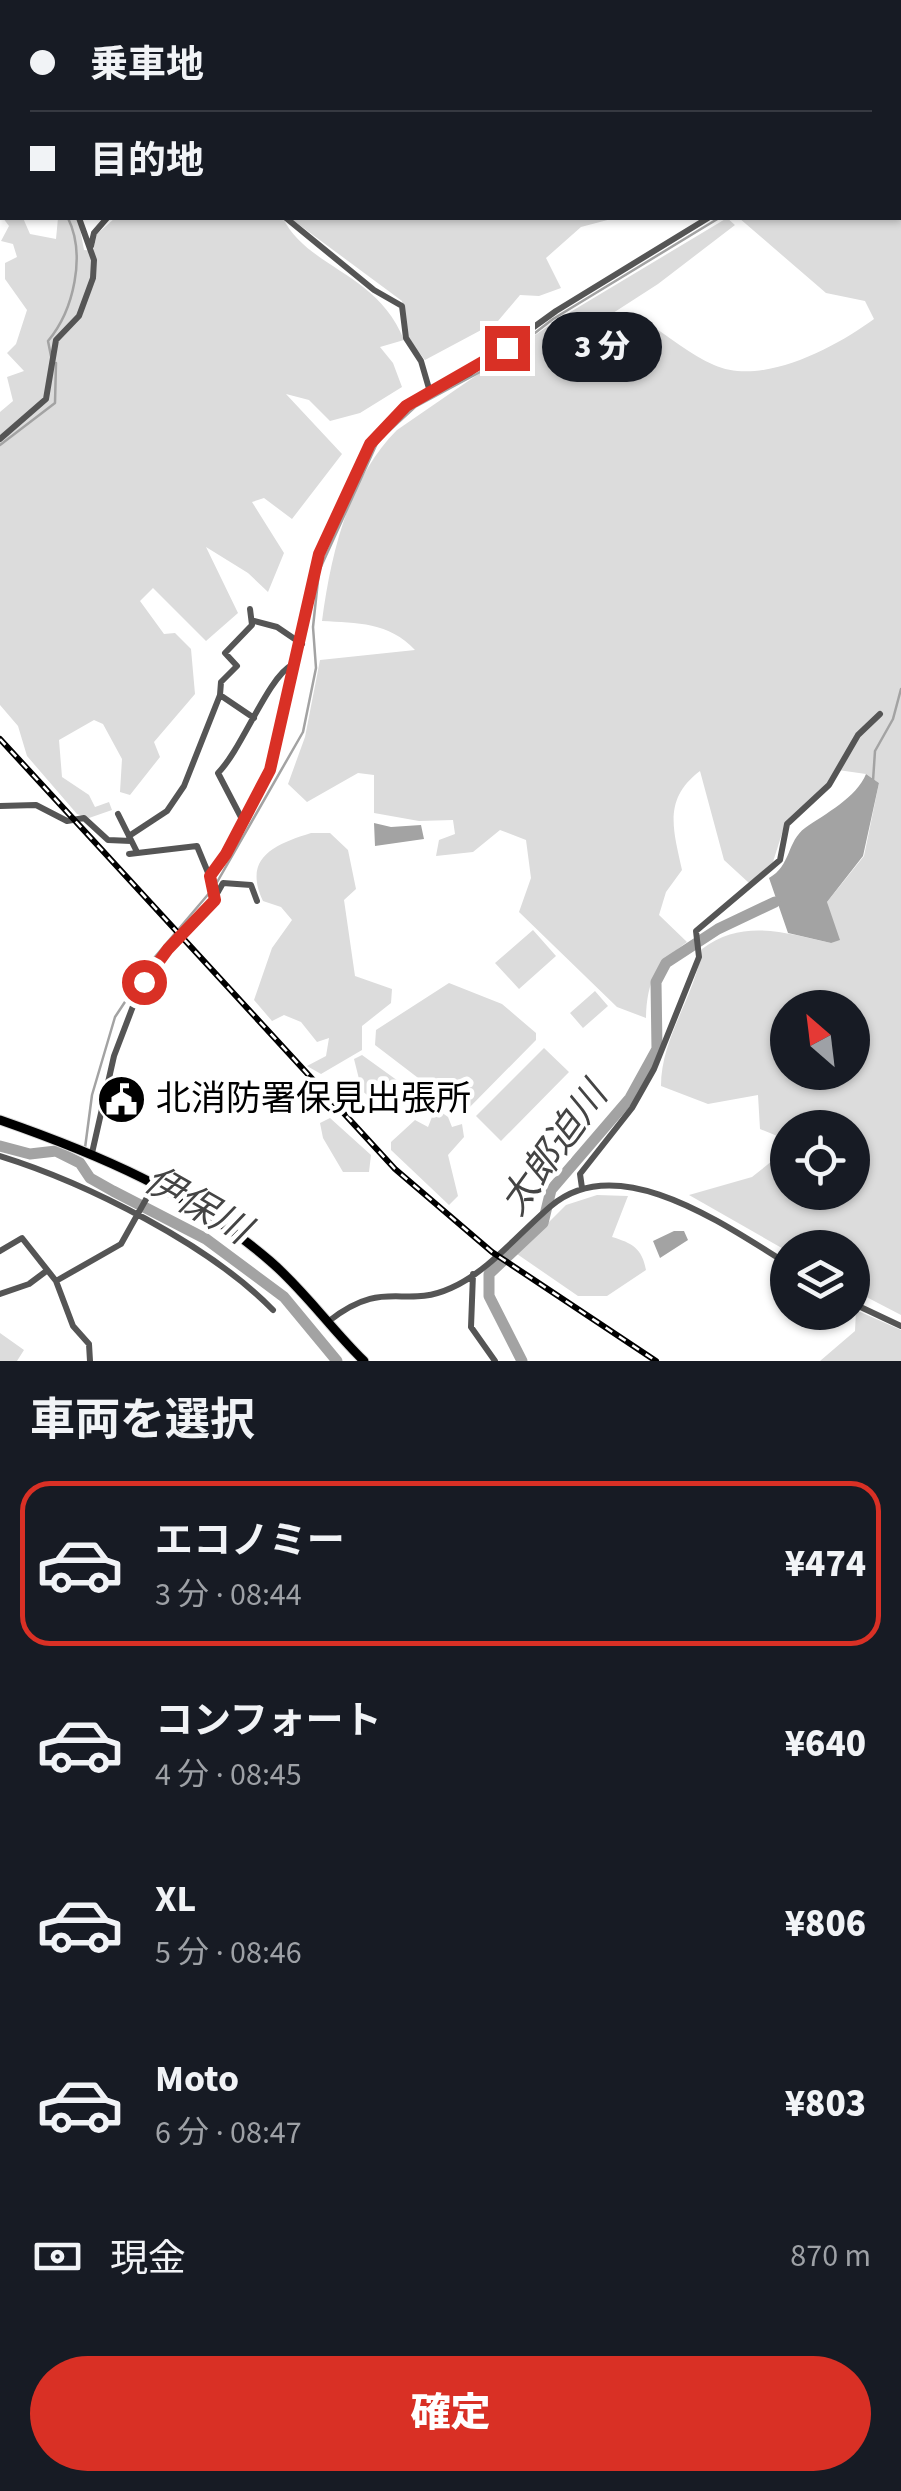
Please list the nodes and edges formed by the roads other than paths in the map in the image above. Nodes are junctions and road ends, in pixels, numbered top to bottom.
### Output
1 (80, 220) edge
2 (105, 220) edge
3 (288, 220) edge
4 (705, 220) edge
5 (91, 247) junction
6 (430, 392) junction
7 (0, 438) edge
8 (250, 609) dead end
9 (254, 621) junction
10 (302, 644) junction
11 (298, 656) junction
12 (220, 695) junction
13 (880, 714) dead end
14 (254, 718) junction
15 (0, 806) edge
16 (118, 814) dead end
17 (243, 821) junction
18 (130, 838) junction
19 (211, 879) junction
20 (216, 893) junction
21 (257, 901) dead end
22 (134, 975) dead end
23 (143, 981) junction
24 (0, 1120) edge
25 (92, 1153) junction
26 (0, 1156) edge
27 (154, 1185) junction
28 (582, 1188) junction
29 (139, 1217) junction
30 (0, 1251) edge
31 (770, 1253) edge
32 (45, 1272) junction
33 (472, 1274) junction
34 (56, 1281) junction
35 (0, 1294) edge
36 (273, 1310) dead end
37 (870, 1311) edge
38 (330, 1322) junction
39 (901, 1326) edge
40 (90, 1361) edge
41 (364, 1361) edge
42 (496, 1361) edge

1 - 5 street
2 - 5 street
3 - 6 street
4 - 6 street
5 - 7 street
6 - 10 street
8 - 9 street
9 - 10 street
9 - 12 street
10 - 11 street
11 - 14 street
11 - 17 street
12 - 14 street
12 - 18 street
13 - 28 street
14 - 17 street
15 - 18 street
16 - 18 street
17 - 19 street
18 - 19 street
19 - 20 street
20 - 21 street
20 - 23 street
22 - 23 street
23 - 25 street
24 - 25 highway
25 - 27 highway
26 - 29 street
27 - 29 street
27 - 38 highway
28 - 31 street
28 - 33 street
29 - 34 street
29 - 36 street
30 - 32 street
32 - 34 street
32 - 35 street
33 - 38 street
33 - 42 street
34 - 40 street
37 - 39 street
38 - 41 highway

